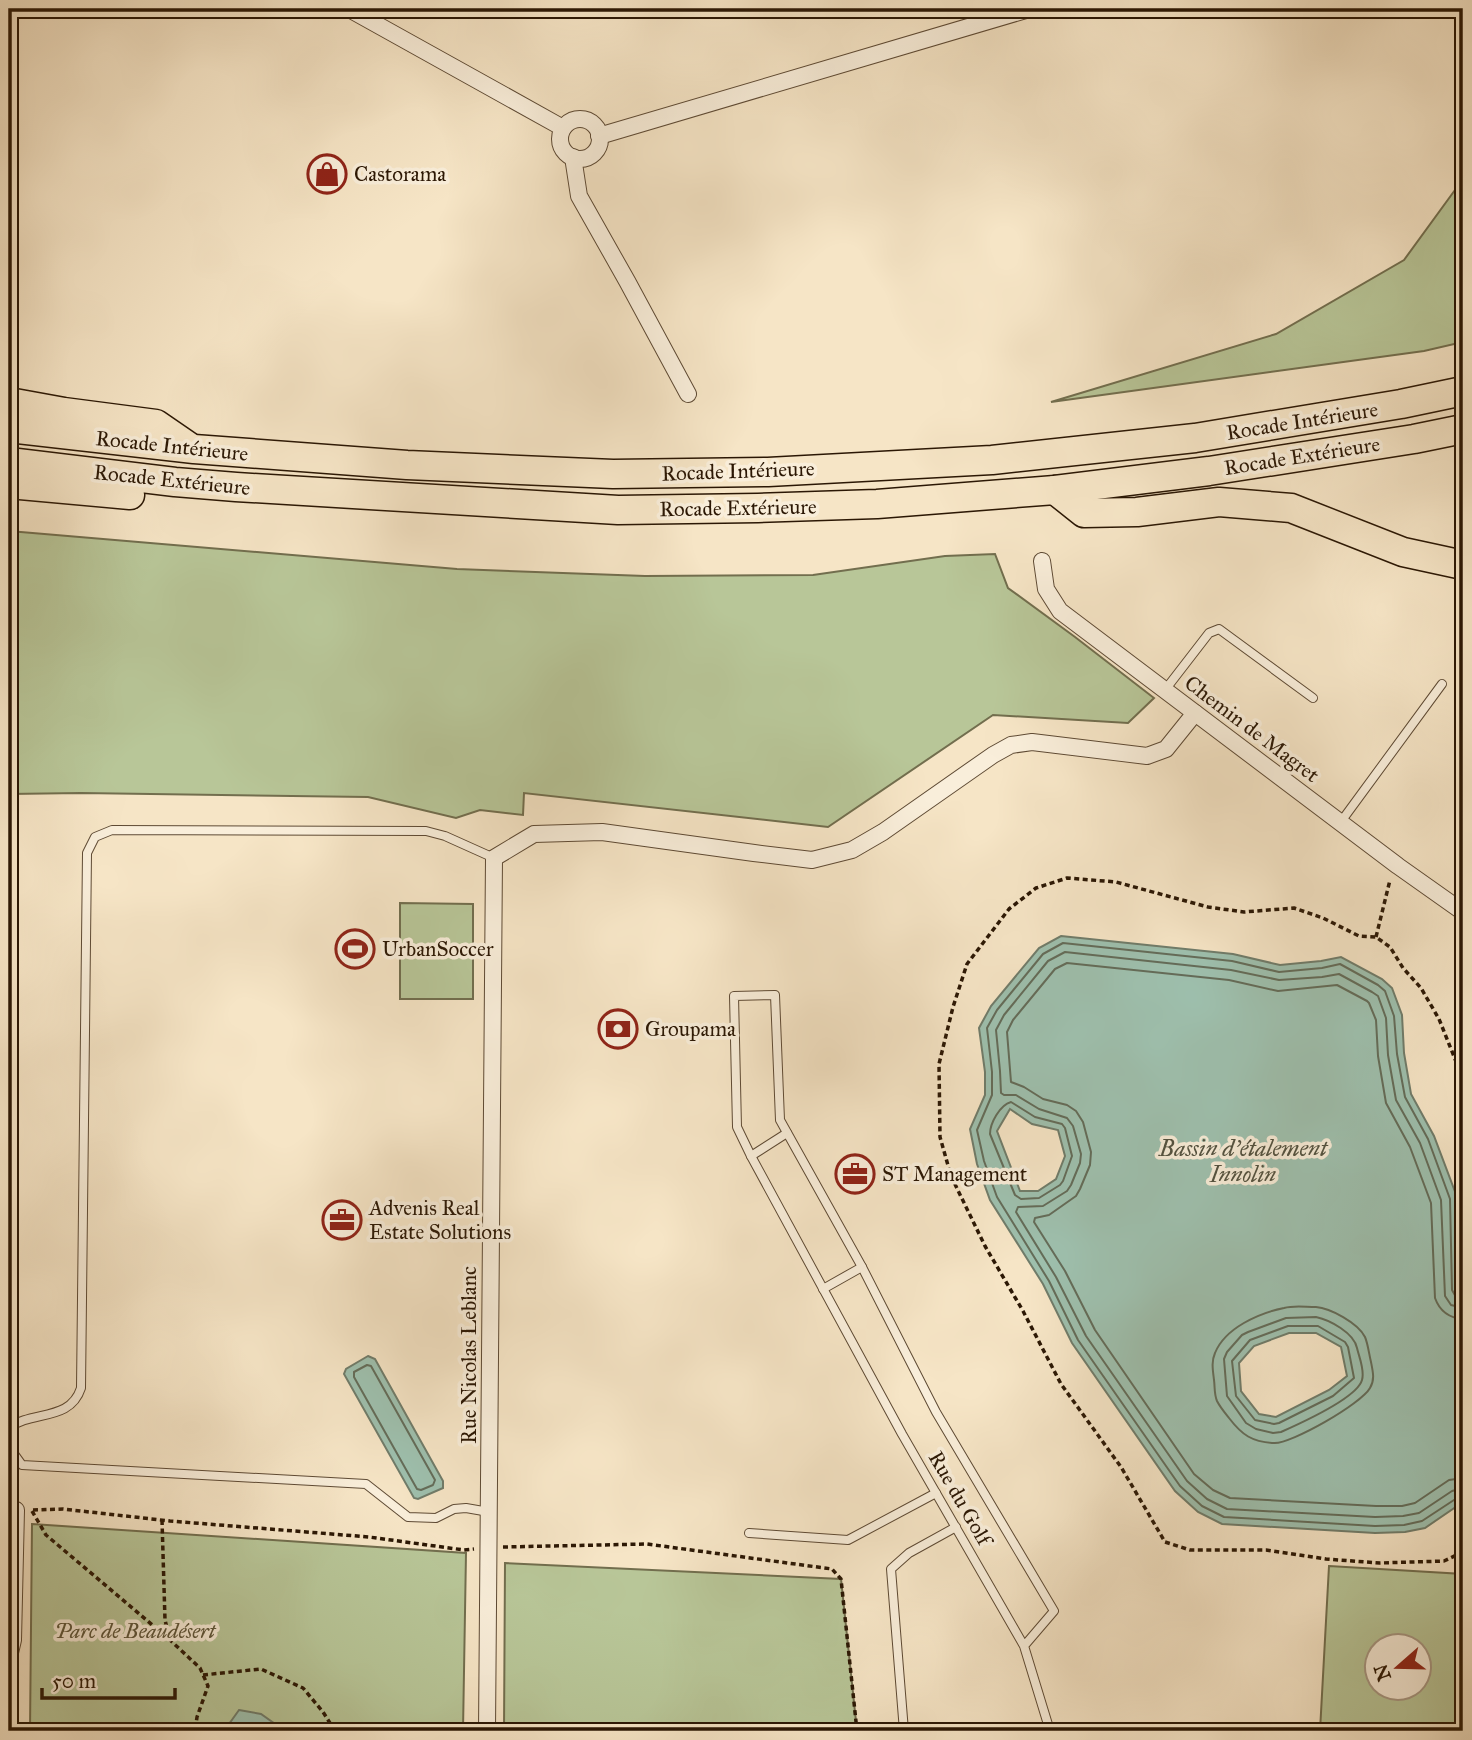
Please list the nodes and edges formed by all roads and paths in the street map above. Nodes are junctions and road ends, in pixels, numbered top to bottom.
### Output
1 (349, 9) edge
2 (1029, 9) edge
3 (563, 128) junction
4 (600, 136) junction
5 (573, 157) junction
6 (1463, 391) edge
7 (688, 394) dead end
8 (9, 402) edge
9 (9, 428) edge
10 (1463, 429) edge
11 (194, 449) junction
12 (9, 462) edge
13 (9, 484) edge
14 (236, 487) junction
15 (1055, 491) junction
16 (1042, 561) dead end
17 (1463, 565) edge
18 (1442, 684) dead end
19 (1165, 690) junction
20 (1313, 698) dead end
21 (1195, 713) junction
22 (1340, 822) junction
23 (494, 858) junction
24 (1398, 866) junction
25 (1463, 912) edge
26 (1376, 937) junction
27 (1463, 1079) edge
28 (787, 1133) junction
29 (751, 1156) junction
30 (862, 1267) junction
31 (823, 1289) junction
32 (9, 1428) edge
33 (9, 1447) edge
34 (936, 1493) junction
35 (19, 1510) edge
36 (489, 1512) junction
37 (162, 1520) dead end
38 (956, 1527) junction
39 (749, 1533) dead end
40 (1463, 1552) edge
41 (170, 1640) junction
42 (1024, 1646) junction
43 (9, 1657) edge
44 (202, 1675) junction
45 (195, 1731) edge
46 (335, 1731) edge
47 (488, 1731) edge
48 (904, 1731) edge
49 (1051, 1731) edge

1 - 3 street
2 - 4 street
3 - 4 street
3 - 5 street
4 - 5 street
5 - 7 street
6 - 11 highway, Rocade Intérieure
8 - 11 highway
9 - 11 highway, Rocade Intérieure
10 - 15 highway, Rocade Extérieure
12 - 14 highway, Rocade Extérieure
13 - 14 highway
14 - 15 highway, Rocade Extérieure
15 - 17 highway
16 - 19 street, Chemin de Magret
18 - 22 lane
19 - 20 lane
19 - 21 street, Chemin de Magret
21 - 22 street, Chemin de Magret
21 - 23 street
22 - 24 street, Chemin de Magret
23 - 32 lane
23 - 36 street, Rue Nicolas Leblanc
24 - 25 street, Chemin de Magret
24 - 26 path
26 - 27 path
26 - 40 path
28 - 29 lane
28 - 29 lane, Rue du Golf
28 - 30 lane
29 - 31 lane, Rue du Golf
30 - 31 lane
30 - 42 lane
31 - 34 lane, Rue du Golf
33 - 36 lane
34 - 38 lane, Rue du Golf
34 - 39 lane
35 - 41 path
35 - 43 street
36 - 47 street, Rue Nicolas Leblanc
37 - 41 path
38 - 42 lane, Rue du Golf
38 - 48 lane
41 - 44 path
42 - 49 lane, Rue du Golf
44 - 45 path
44 - 46 path

